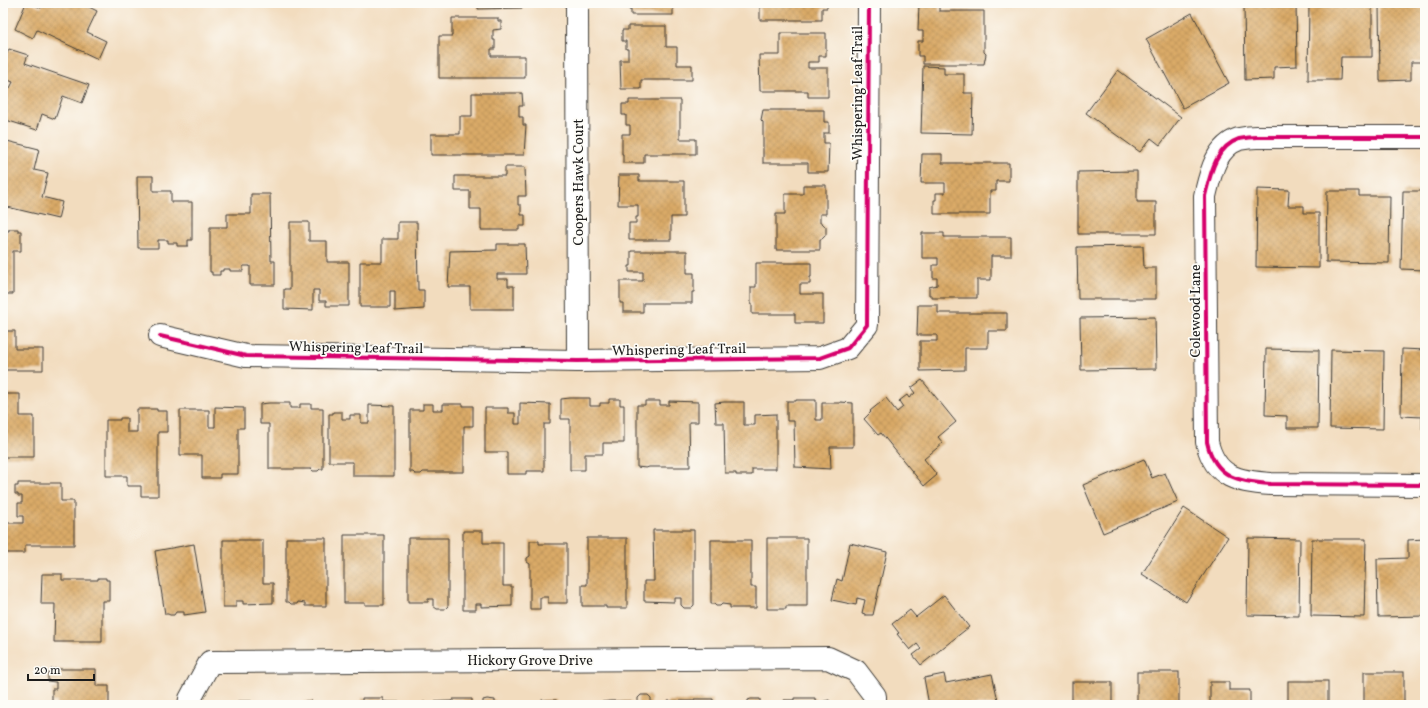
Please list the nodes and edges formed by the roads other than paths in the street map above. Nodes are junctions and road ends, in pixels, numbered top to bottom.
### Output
1 (577, 3) edge
2 (869, 3) edge
3 (1425, 137) edge
4 (160, 336) dead end
5 (578, 361) junction
6 (1425, 485) edge
7 (189, 705) edge
8 (875, 705) edge

1 - 5 street, Coopers Hawk Court
2 - 5 street, Whispering Leaf Trail
3 - 6 street, Colewood Lane
4 - 5 street, Whispering Leaf Trail
7 - 8 street, Hickory Grove Drive

